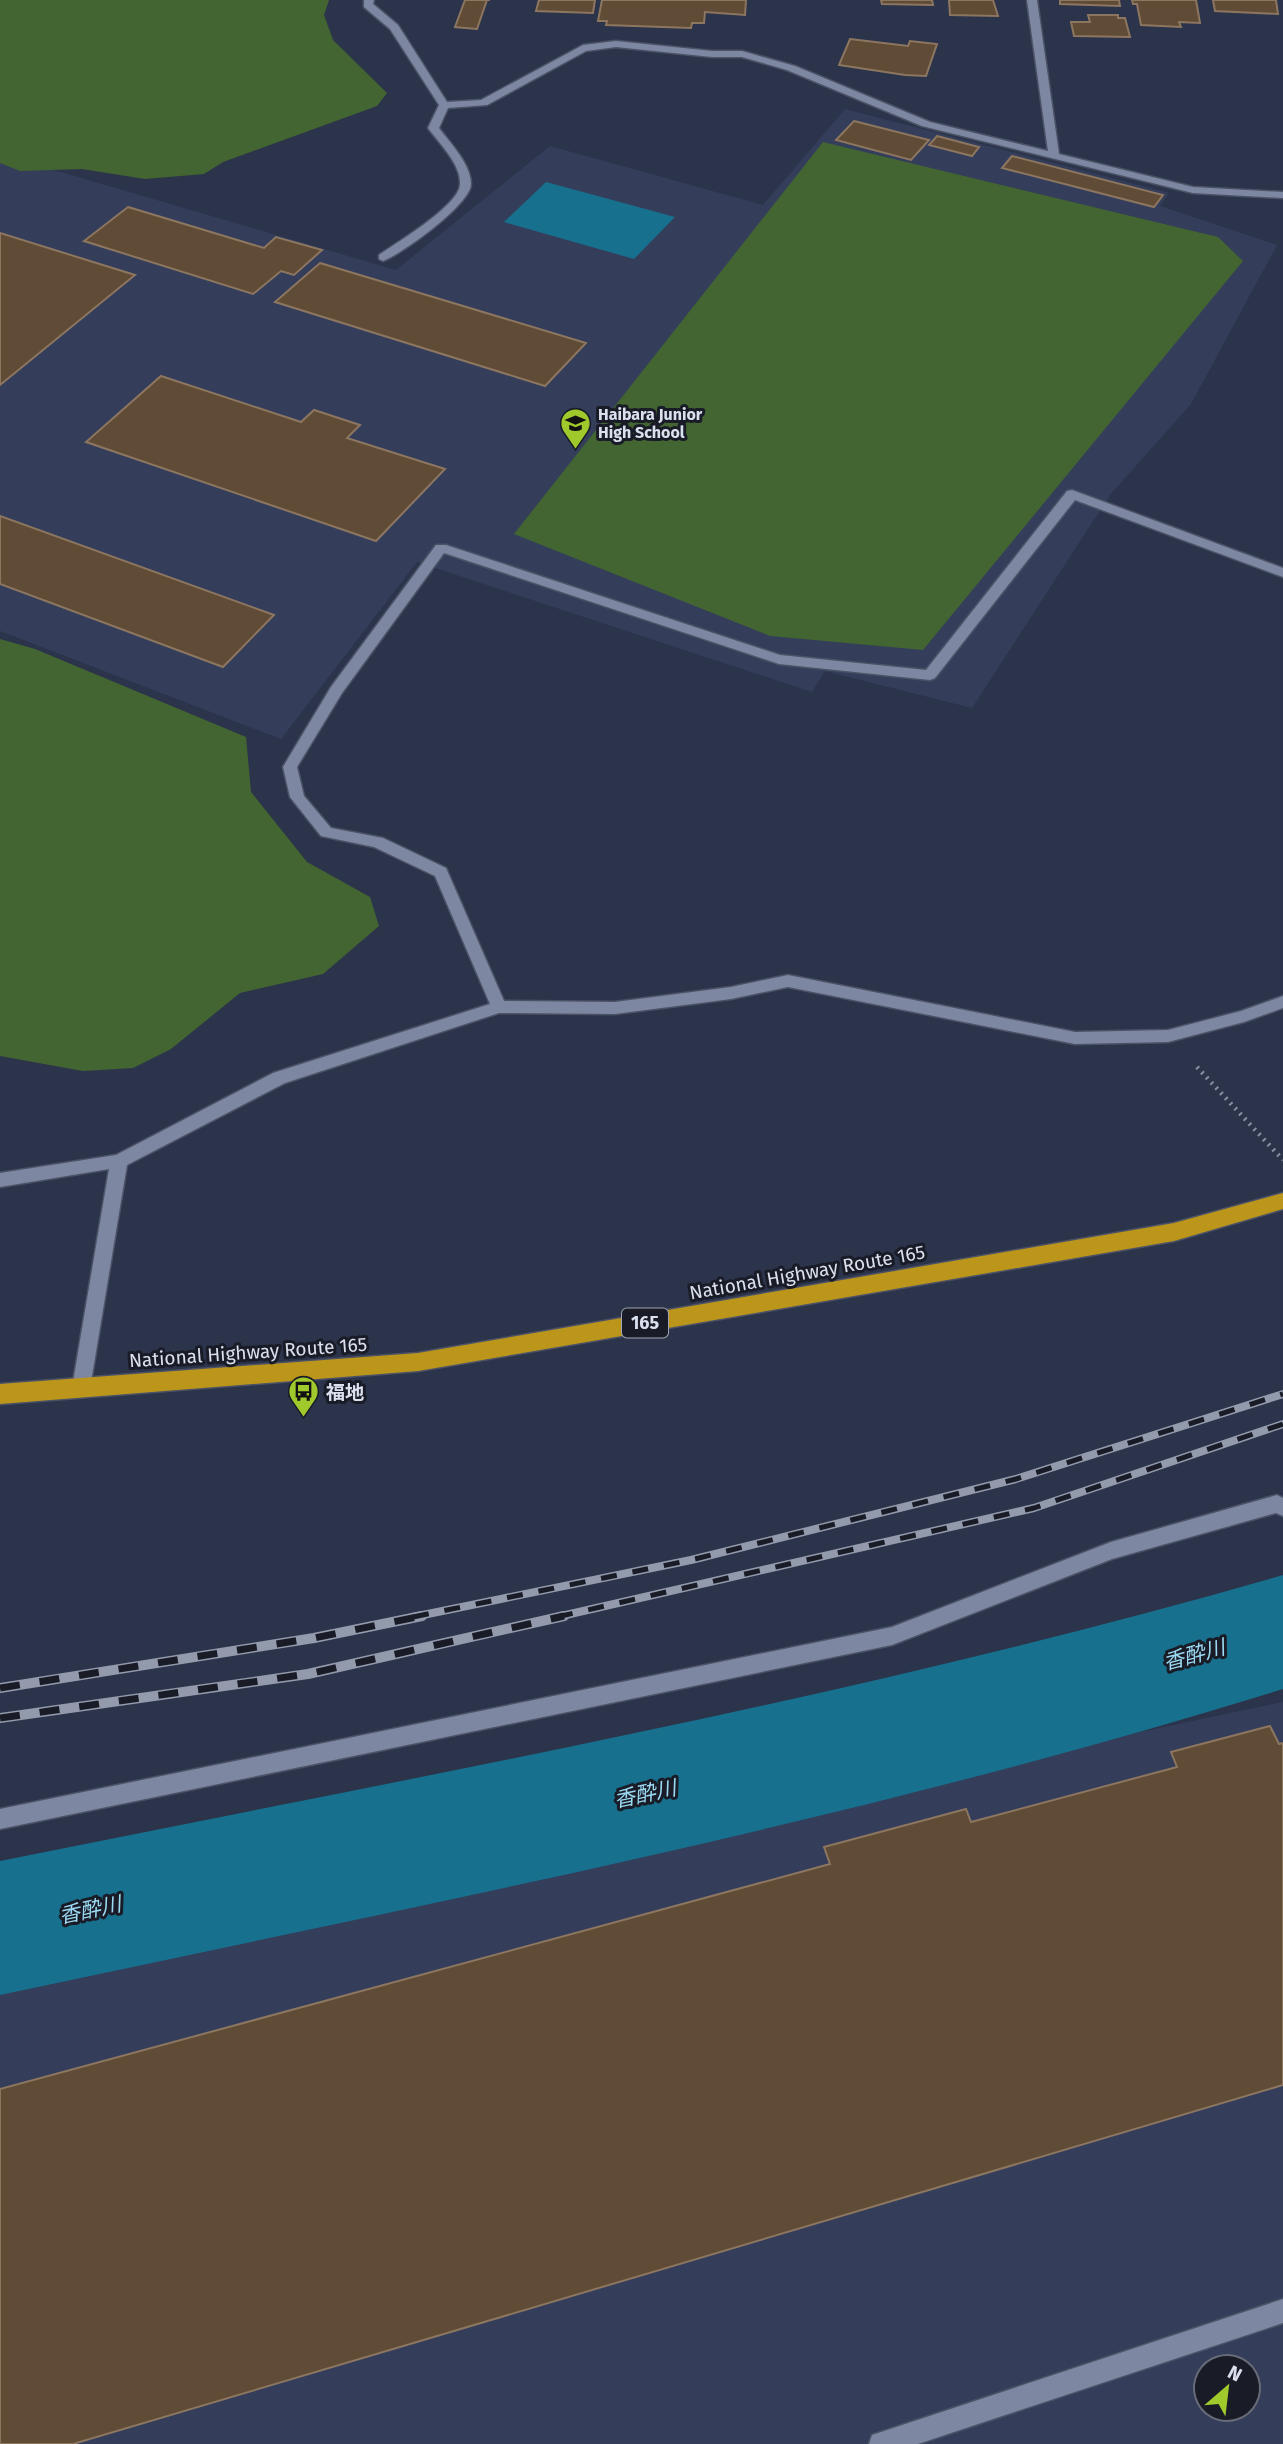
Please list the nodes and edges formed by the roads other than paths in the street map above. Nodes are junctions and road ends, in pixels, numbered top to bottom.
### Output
1 (369, 0) edge
2 (1032, 0) edge
3 (444, 105) junction
4 (1054, 155) junction
5 (1283, 195) edge
6 (383, 257) dead end
7 (1283, 573) edge
8 (1283, 1002) edge
9 (499, 1007) junction
10 (119, 1161) junction
11 (0, 1180) edge
12 (1283, 1201) edge
13 (81, 1388) junction
14 (0, 1394) edge
15 (1283, 1507) edge
16 (0, 1819) edge
17 (1283, 2311) edge
18 (881, 2444) edge

1 - 3 street
2 - 4 street
3 - 4 street
3 - 6 street
4 - 5 street
7 - 9 street
8 - 9 street
9 - 10 street
10 - 11 street
10 - 13 street
12 - 13 highway, National Highway Route 165 / 165
13 - 14 highway, National Highway Route 165 / 165
15 - 16 street
17 - 18 street

